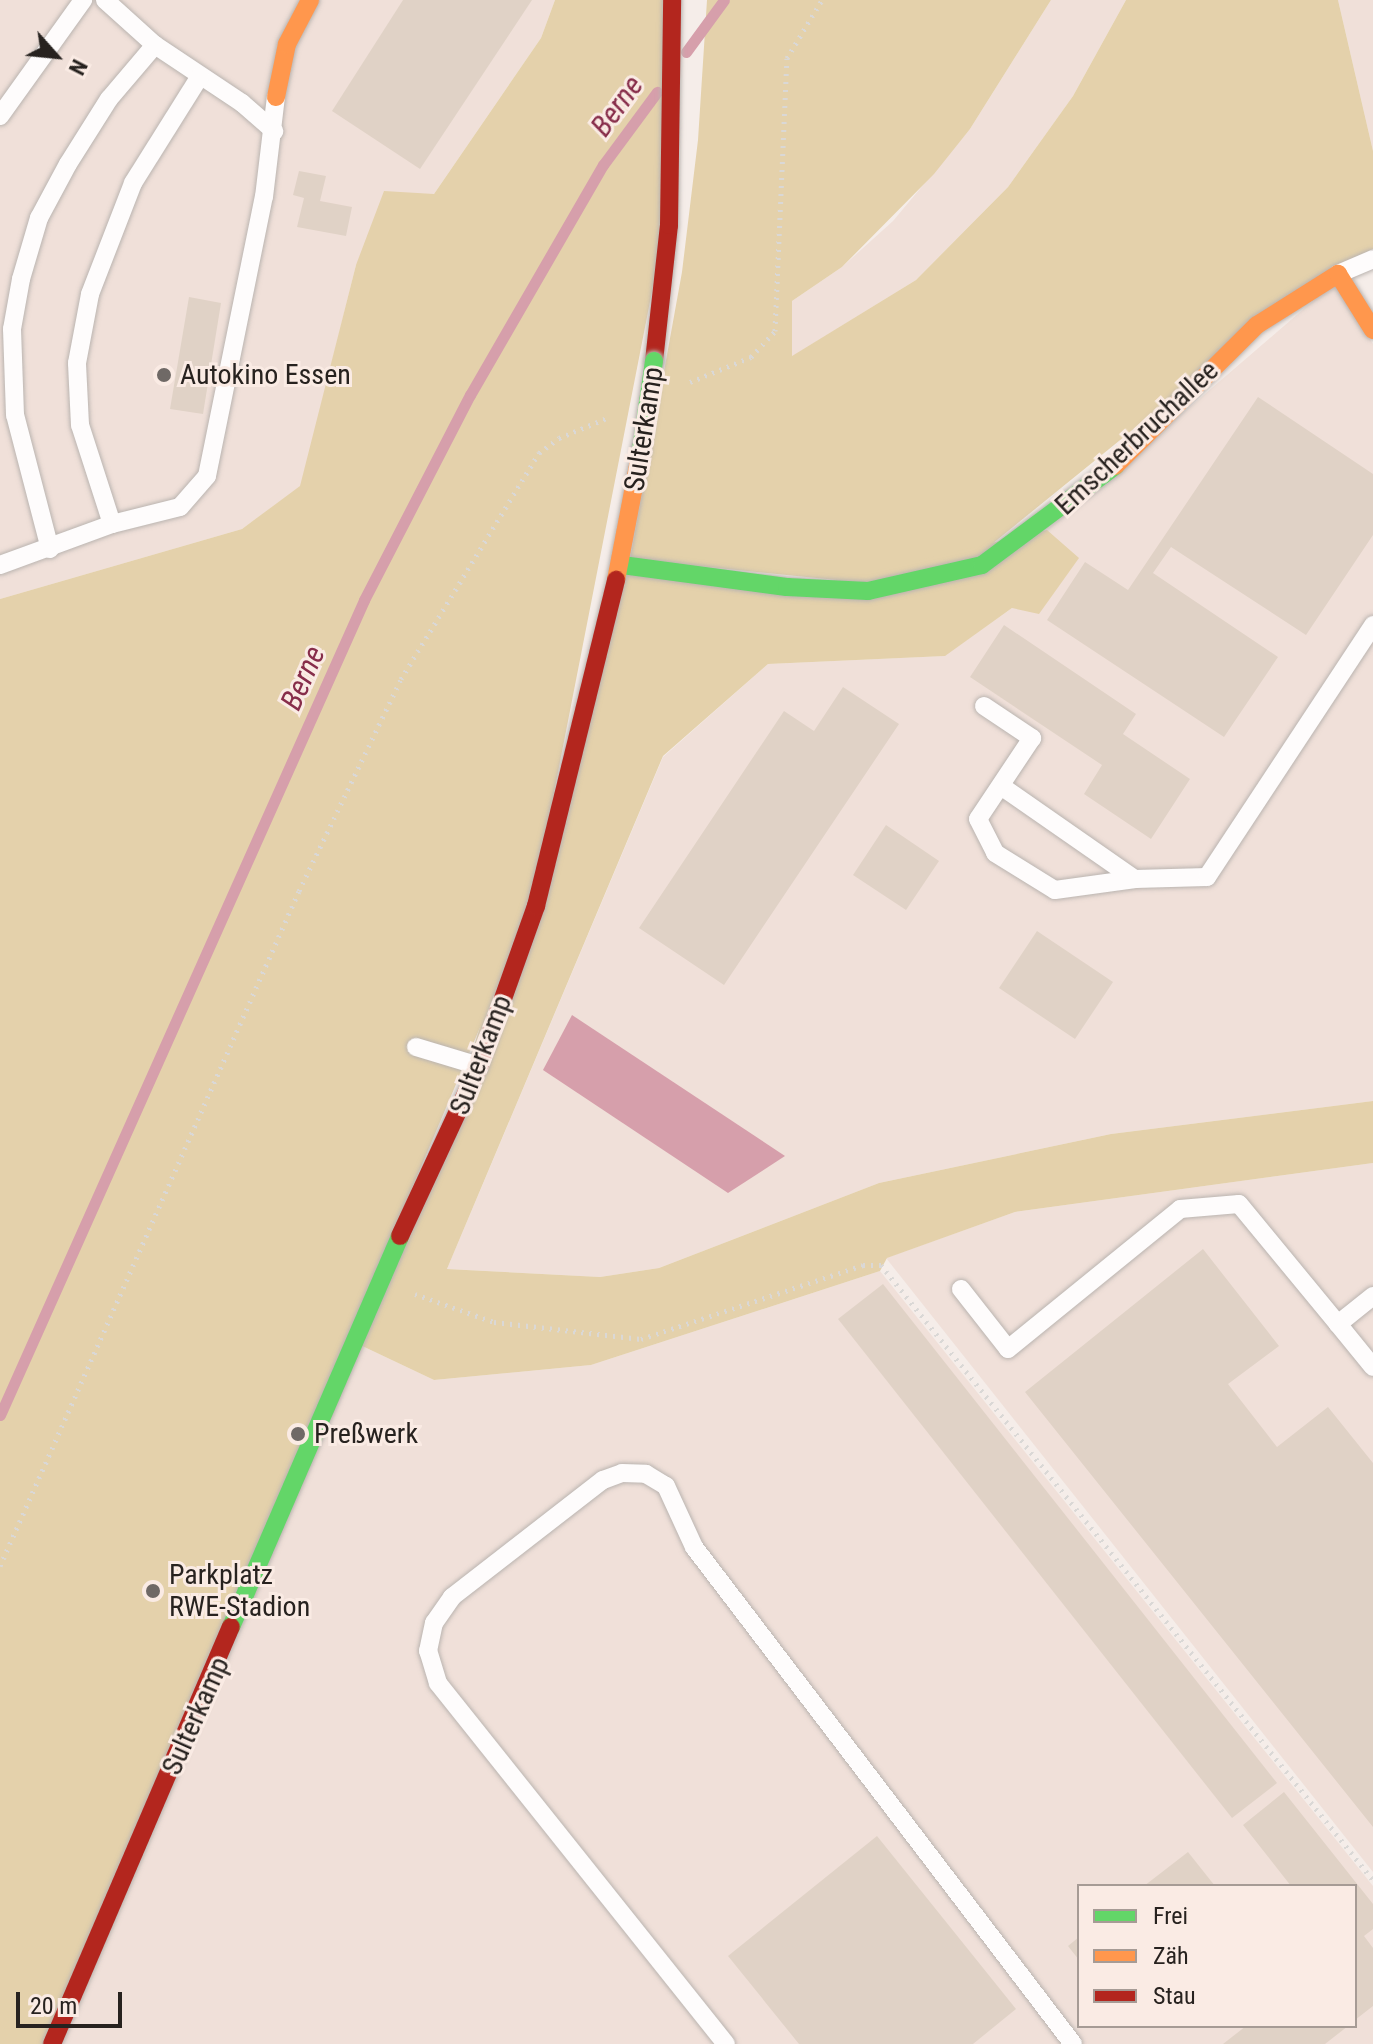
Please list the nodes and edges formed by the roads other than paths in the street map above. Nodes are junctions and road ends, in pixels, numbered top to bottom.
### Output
1 (83, 0) edge
2 (105, 0) edge
3 (310, 0) edge
4 (672, 3) edge
5 (155, 45) junction
6 (200, 76) junction
7 (276, 97) joint
8 (0, 116) edge
9 (274, 131) junction
10 (1373, 259) edge
11 (1338, 274) junction
12 (1373, 330) edge
13 (112, 524) junction
14 (50, 549) junction
15 (0, 565) edge
16 (622, 565) junction
17 (1373, 625) edge
18 (984, 706) dead end
19 (1001, 786) junction
20 (1135, 879) junction
21 (416, 1047) dead end
22 (479, 1066) junction
23 (961, 1289) dead end
24 (1373, 1296) edge
25 (1338, 1324) junction
26 (1373, 1367) edge
27 (268, 1552) junction
28 (244, 1554) dead end
29 (52, 2044) edge
30 (726, 2044) edge
31 (1073, 2044) edge

1 - 8 lane
2 - 5 lane
3 - 7 street
4 - 16 street, Sulterkamp, bridge
5 - 6 lane
5 - 14 lane
6 - 9 lane
6 - 13 lane
7 - 9 lane
9 - 13 lane
10 - 11 lane
11 - 12 street
11 - 16 street, Emscherbruchallee
13 - 14 lane
14 - 15 lane
16 - 22 street, Sulterkamp
17 - 20 lane
18 - 19 lane
19 - 20 lane
19 - 20 lane
21 - 22 lane
22 - 27 street, Sulterkamp
23 - 25 lane
24 - 25 lane
25 - 26 lane
27 - 28 lane
27 - 29 street, Sulterkamp
30 - 31 lane

